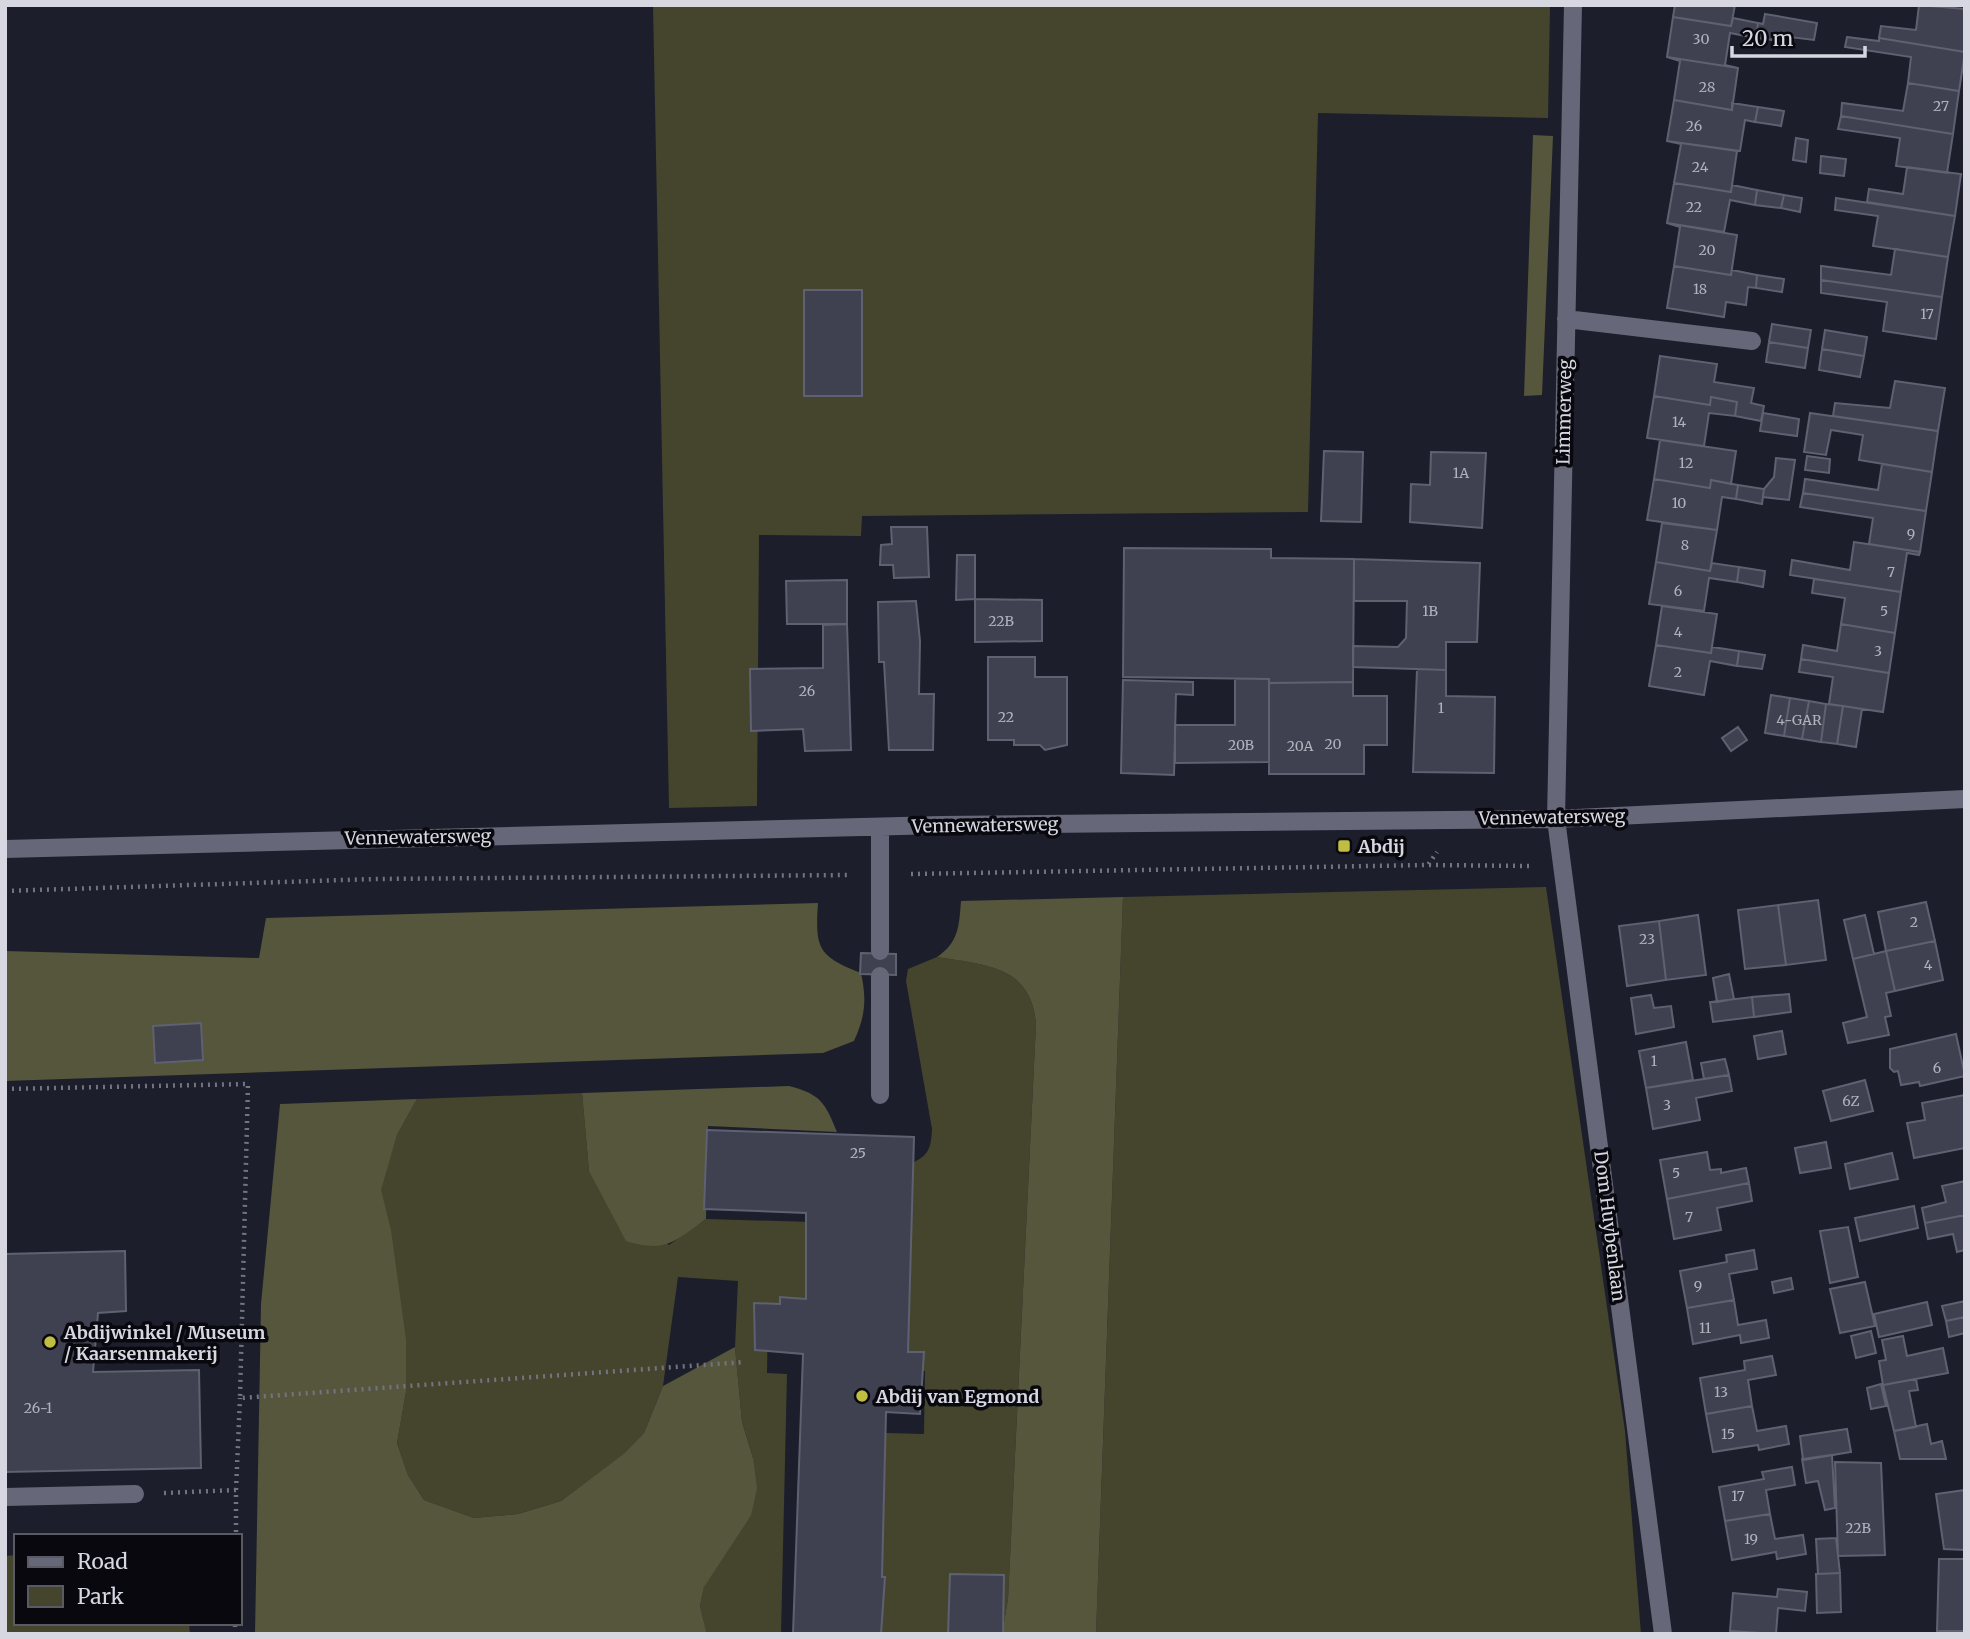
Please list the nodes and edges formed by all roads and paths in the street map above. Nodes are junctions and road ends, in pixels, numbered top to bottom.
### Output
1 (1573, 5) edge
2 (1566, 319) junction
3 (1752, 341) dead end
4 (1965, 799) edge
5 (1460, 819) junction
6 (1556, 819) junction
7 (880, 827) junction
8 (5, 849) edge
9 (1428, 865) junction
10 (1563, 866) junction
11 (880, 874) junction
12 (5, 891) edge
13 (880, 951) dead end
14 (880, 976) dead end
15 (5, 1089) edge
16 (880, 1095) dead end
17 (745, 1362) dead end
18 (240, 1398) junction
19 (236, 1490) junction
20 (135, 1494) joint
21 (5, 1497) edge
22 (236, 1534) edge
23 (1663, 1634) edge

1 - 2 street, Limmerweg
2 - 3 street
2 - 6 street, Limmerweg
4 - 6 street, Vennewatersweg
5 - 6 street, Vennewatersweg
5 - 7 street, Vennewatersweg
5 - 9 path
6 - 10 street, Dom Huybenlaan
7 - 8 street, Vennewatersweg
7 - 11 street
9 - 10 path
9 - 11 path
10 - 23 street, Dom Huybenlaan
11 - 12 path
11 - 13 street
14 - 16 street
15 - 18 path
17 - 18 path
18 - 19 path
19 - 20 path
19 - 22 path
20 - 21 street

